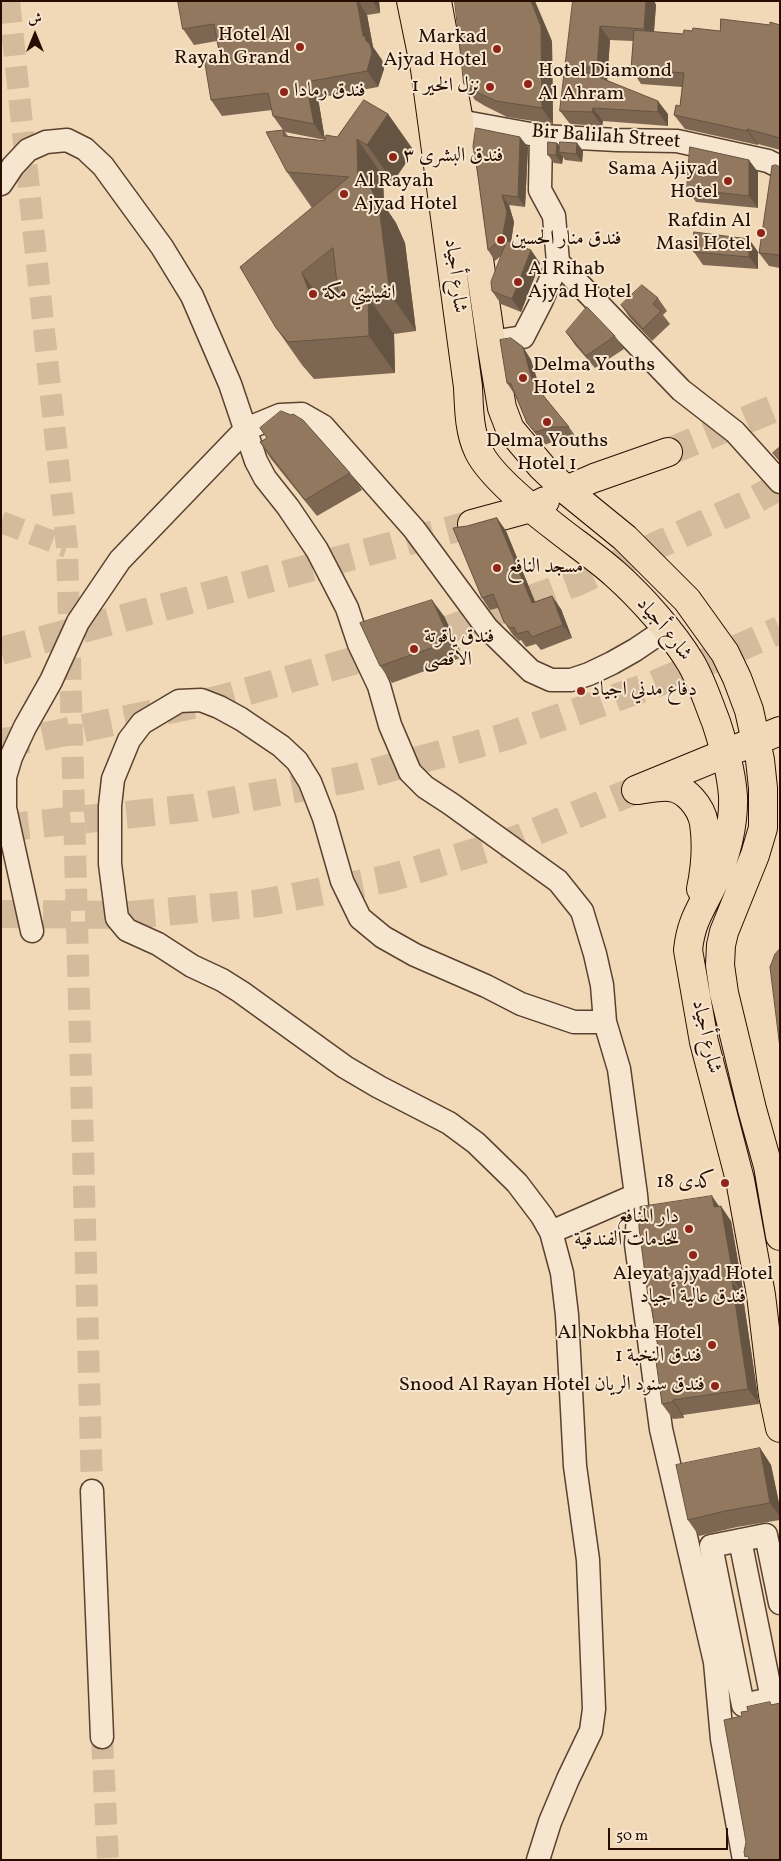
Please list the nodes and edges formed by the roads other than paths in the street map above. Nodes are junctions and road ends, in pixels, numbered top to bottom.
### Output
1 (411, 1) edge
2 (438, 1) edge
3 (459, 121) junction
4 (541, 136) junction
5 (780, 167) edge
6 (1, 184) edge
7 (558, 262) junction
8 (491, 342) junction
9 (246, 429) junction
10 (668, 452) tunnel mouth
11 (780, 482) edge
12 (566, 490) junction
13 (531, 508) junction
14 (472, 524) tunnel mouth
15 (666, 629) junction
16 (768, 736) edge
17 (726, 754) junction
18 (694, 919) junction
19 (32, 931) dead end
20 (605, 1022) junction
21 (636, 1195) junction
22 (551, 1232) junction
23 (780, 1236) edge
24 (780, 1428) edge
25 (92, 1491) tunnel mouth
26 (780, 1603) edge
27 (776, 1698) edge
28 (102, 1737) tunnel mouth
29 (538, 1860) edge
30 (744, 1860) edge

1 - 13 main road, شارع أجياد
2 - 3 main road, شارع أجياد
3 - 4 street, Bir Balilah Street
3 - 8 main road, شارع أجياد
4 - 5 street, Bir Balilah Street
4 - 7 street
6 - 9 street
7 - 8 street
7 - 11 street
8 - 12 main road, شارع أجياد
9 - 15 street
9 - 19 street
9 - 20 street
10 - 12 main road
12 - 13 main road
12 - 16 main road, شارع أجياد
13 - 14 main road
13 - 15 main road, شارع أجياد
15 - 17 main road, شارع أجياد
16 - 17 main road
16 - 23 main road, شارع أجياد
17 - 18 main road, شارع أجياد
17 - 18 main road
18 - 24 main road, شارع أجياد
20 - 21 street
20 - 22 street
21 - 22 street
21 - 30 street
22 - 29 street
25 - 28 street
26 - 27 street

